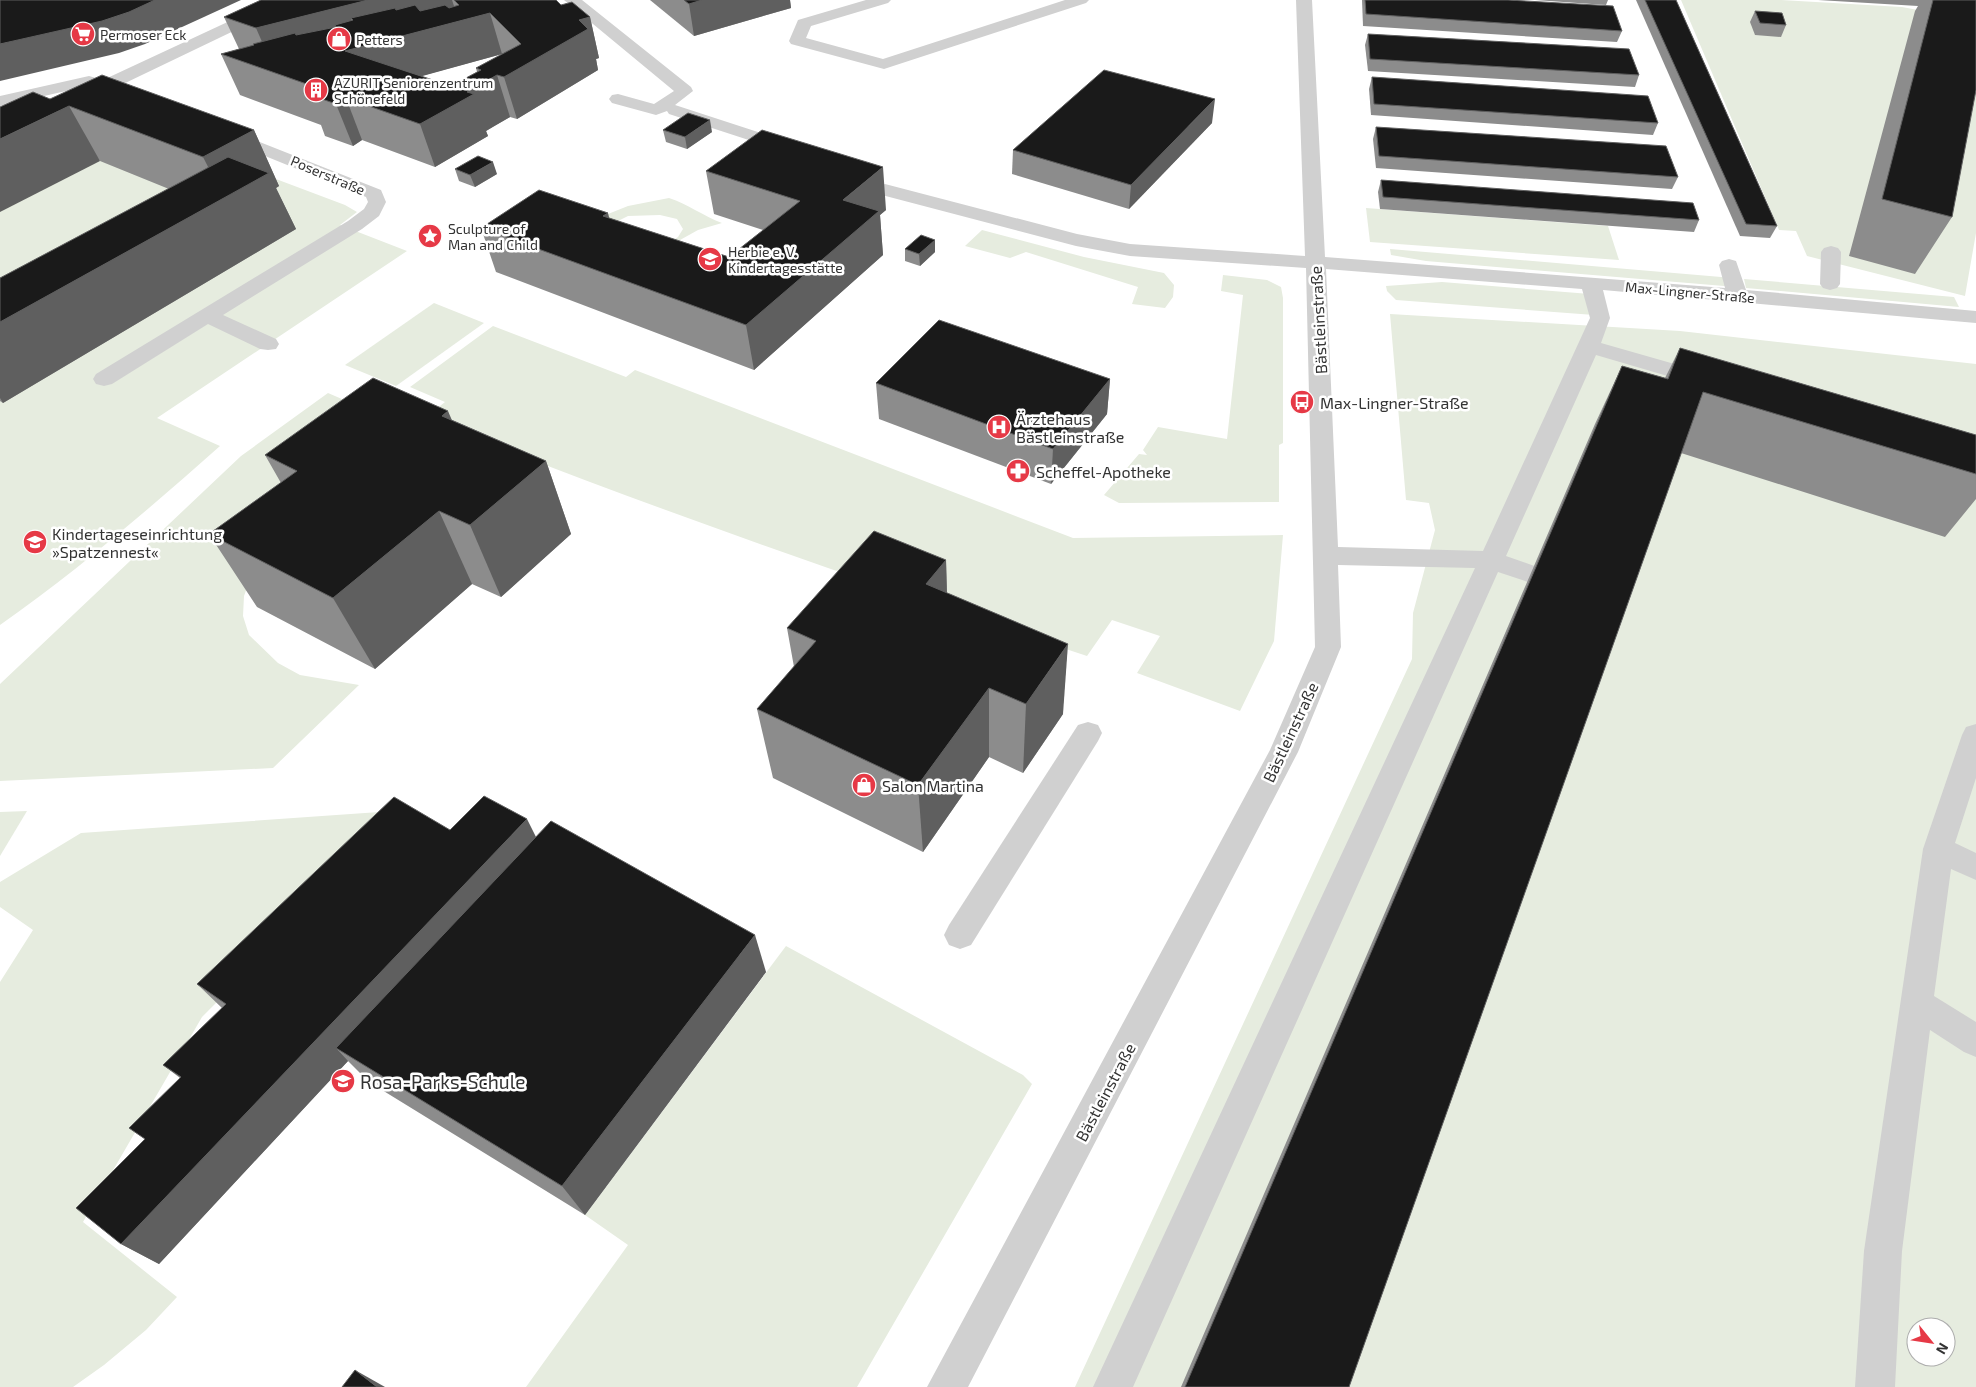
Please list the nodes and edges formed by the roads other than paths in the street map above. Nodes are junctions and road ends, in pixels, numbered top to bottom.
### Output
1 (287, 0) edge
2 (572, 0) edge
3 (883, 0) edge
4 (1081, 0) edge
5 (1304, 0) edge
6 (105, 86) junction
7 (140, 99) edge
8 (618, 99) dead end
9 (0, 101) edge
10 (70, 102) edge
11 (660, 108) junction
12 (210, 127) edge
13 (776, 144) edge
14 (885, 190) dead end
15 (1831, 252) dead end
16 (1315, 261) junction
17 (1729, 265) dead end
18 (1591, 284) junction
19 (1830, 284) dead end
20 (1737, 295) junction
21 (208, 316) junction
22 (1976, 318) edge
23 (268, 344) dead end
24 (1589, 346) junction
25 (104, 379) dead end
26 (1721, 385) edge
27 (1327, 556) junction
28 (1491, 560) junction
29 (1531, 574) edge
30 (1088, 734) dead end
31 (1976, 735) edge
32 (1938, 849) junction
33 (1976, 867) edge
34 (960, 935) dead end
35 (1917, 1003) junction
36 (1976, 1041) edge
37 (947, 1387) edge
38 (1113, 1387) edge
39 (1875, 1387) edge

1 - 6 street
2 - 11 street
3 - 4 street
5 - 16 street, Bästleinstraße
6 - 7 street
6 - 9 street
6 - 10 street
8 - 11 street
11 - 13 street
12 - 21 street, Poserstraße
14 - 16 street, Max-Lingner-Straße
15 - 19 street
16 - 18 street, Max-Lingner-Straße
16 - 27 street, Bästleinstraße
17 - 20 street
18 - 20 street, Max-Lingner-Straße
18 - 24 street
20 - 22 street, Max-Lingner-Straße
21 - 23 street
21 - 25 street, Poserstraße
24 - 26 street
24 - 28 street
27 - 28 street
27 - 37 street, Bästleinstraße
28 - 29 street
28 - 38 street
30 - 34 street
31 - 32 street
32 - 33 street
32 - 35 street
35 - 36 street
35 - 39 street

